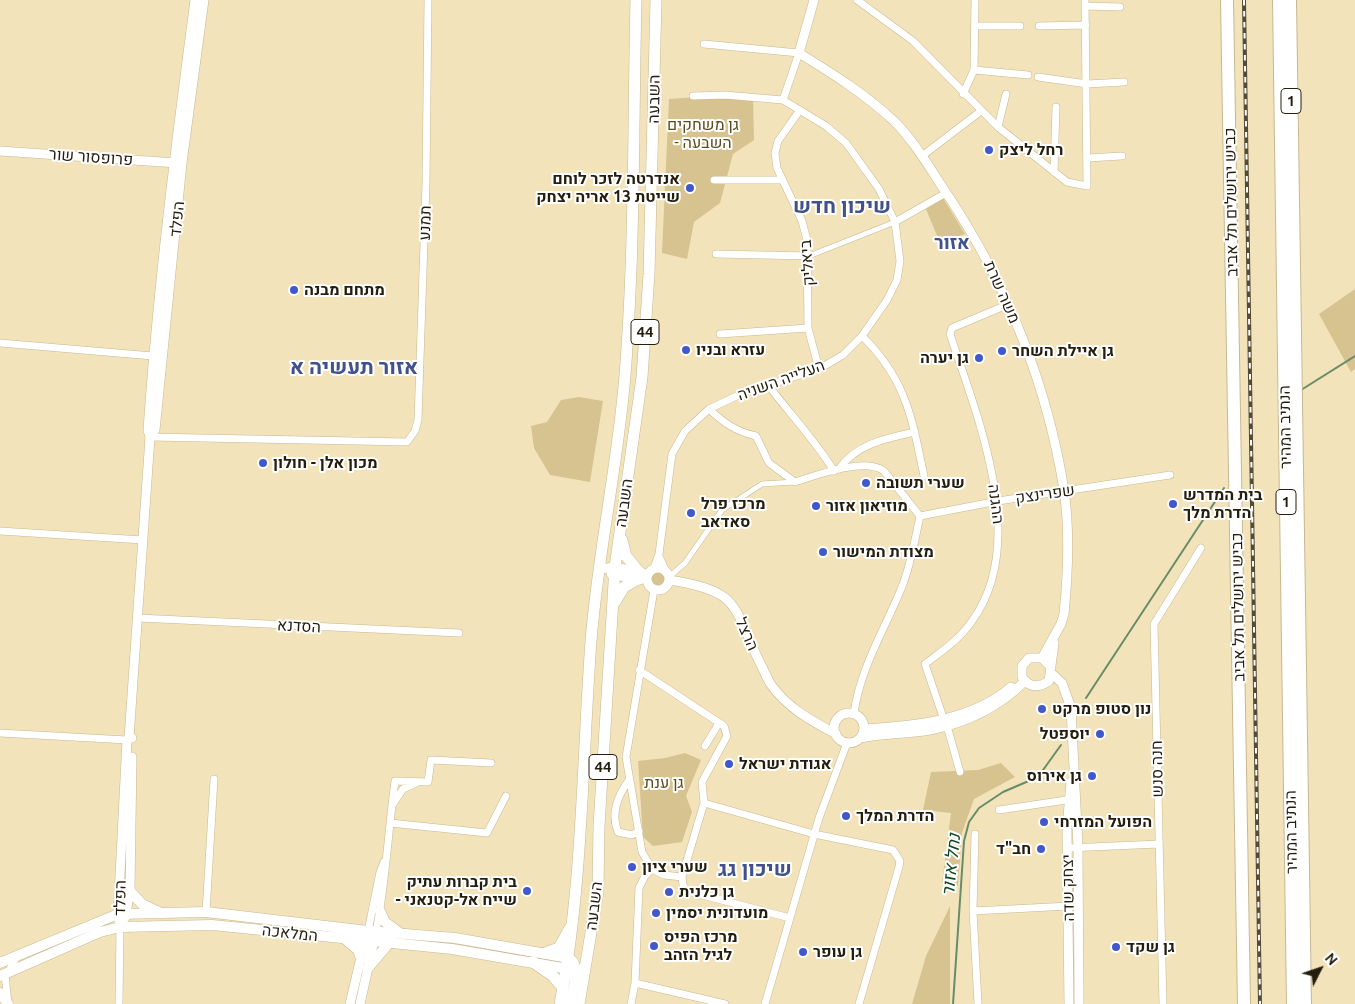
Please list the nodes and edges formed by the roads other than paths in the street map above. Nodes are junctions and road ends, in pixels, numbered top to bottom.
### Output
1 (195, 0) edge
2 (204, 0) edge
3 (428, 0) edge
4 (636, 0) edge
5 (656, 0) edge
6 (814, 0) edge
7 (857, 0) edge
8 (975, 0) edge
9 (1228, 0) edge
10 (1279, 0) edge
11 (1290, 0) edge
12 (1085, 3) edge
13 (1120, 7) dead end
14 (1086, 25) junction
15 (975, 26) junction
16 (1020, 26) dead end
17 (1038, 26) dead end
18 (704, 44) dead end
19 (799, 53) junction
20 (974, 70) junction
21 (1028, 75) dead end
22 (1038, 77) dead end
23 (1124, 82) dead end
24 (1087, 84) junction
25 (964, 94) junction
26 (1006, 94) dead end
27 (693, 96) dead end
28 (783, 100) junction
29 (1056, 107) dead end
30 (800, 110) junction
31 (980, 111) junction
32 (998, 127) junction
33 (0, 151) edge
34 (922, 156) junction
35 (1122, 156) dead end
36 (1087, 158) junction
37 (178, 163) junction
38 (1054, 172) junction
39 (714, 180) dead end
40 (782, 180) junction
41 (946, 193) junction
42 (895, 222) junction
43 (716, 254) dead end
44 (809, 256) junction
45 (1009, 304) junction
46 (808, 328) junction
47 (720, 334) dead end
48 (862, 336) junction
49 (0, 343) edge
50 (154, 356) junction
51 (819, 368) junction
52 (768, 385) junction
53 (708, 409) junction
54 (915, 432) junction
55 (150, 437) junction
56 (836, 470) junction
57 (1170, 475) dead end
58 (924, 476) dead end
59 (795, 482) junction
60 (1064, 491) junction
61 (998, 501) junction
62 (920, 516) junction
63 (620, 527) junction
64 (0, 531) edge
65 (143, 540) junction
66 (1201, 548) dead end
67 (659, 554) junction
68 (599, 569) junction
69 (615, 571) junction
70 (645, 575) junction
71 (668, 576) junction
72 (654, 590) junction
73 (138, 618) junction
74 (611, 623) junction
75 (459, 633) dead end
76 (1056, 635) junction
77 (1042, 658) junction
78 (639, 670) junction
79 (1050, 673) junction
80 (1024, 679) junction
81 (854, 714) junction
82 (719, 723) junction
83 (945, 723) junction
84 (836, 729) junction
85 (0, 733) edge
86 (862, 734) junction
87 (130, 740) junction
88 (847, 744) junction
89 (705, 746) dead end
90 (491, 763) dead end
91 (960, 772) dead end
92 (214, 780) dead end
93 (629, 780) junction
94 (418, 782) junction
95 (506, 796) dead end
96 (1072, 800) junction
97 (704, 803) junction
98 (392, 807) junction
99 (999, 810) dead end
100 (390, 824) junction
101 (638, 831) junction
102 (814, 834) junction
103 (976, 834) dead end
104 (1158, 844) junction
105 (1078, 847) junction
106 (1068, 848) junction
107 (385, 860) junction
108 (652, 869) junction
109 (682, 876) junction
110 (130, 891) junction
111 (1069, 906) junction
112 (380, 911) junction
113 (973, 911) junction
114 (206, 912) junction
115 (162, 913) junction
116 (122, 914) junction
117 (790, 918) junction
118 (573, 922) junction
119 (120, 927) junction
120 (372, 931) junction
121 (401, 933) junction
122 (344, 939) junction
123 (370, 942) junction
124 (389, 943) junction
125 (545, 953) junction
126 (17, 956) junction
127 (361, 959) junction
128 (533, 962) junction
129 (0, 963) edge
130 (575, 966) junction
131 (368, 968) junction
132 (3, 975) edge
133 (635, 983) junction
134 (563, 988) junction
135 (0, 993) edge
136 (8, 1004) edge
137 (119, 1004) edge
138 (350, 1004) edge
139 (360, 1004) edge
140 (560, 1004) edge
141 (571, 1004) edge
142 (579, 1004) edge
143 (631, 1004) edge
144 (725, 1004) edge
145 (765, 1004) edge
146 (859, 1004) edge
147 (978, 1004) edge
148 (1069, 1004) edge
149 (1080, 1004) edge
150 (1163, 1004) edge
151 (1244, 1004) edge
152 (1293, 1004) edge
153 (1305, 1004) edge

1 - 37 street, הפלד
2 - 37 street, הפלד
3 - 55 street, תמנע
4 - 68 highway, השבעה / 44
5 - 63 highway, השבעה / 44
6 - 19 street
7 - 25 street
8 - 15 street
9 - 151 highway, כביש ירושלים תל אביב
10 - 152 highway, הנתיב המהיר / 1
11 - 153 highway, 1
12 - 13 street
12 - 14 street
14 - 17 street
14 - 24 street
15 - 16 street
15 - 20 street
18 - 19 street, משה שרת
19 - 28 street
19 - 34 street, משה שרת
20 - 21 street
20 - 25 street
22 - 24 street
23 - 24 street
24 - 36 street
25 - 31 street
26 - 32 street
27 - 28 street
28 - 30 street, העלייה השניה
29 - 38 street
30 - 40 street, ביאליק
30 - 42 street, העלייה השניה
31 - 32 street
31 - 34 street
32 - 38 street
33 - 37 street, פרופסור שור
34 - 41 street, משה שרת
35 - 36 street
36 - 38 street
37 - 50 street, הפלד
37 - 55 street, הפלד
39 - 40 street
40 - 44 street, ביאליק
41 - 42 street
41 - 45 street, משה שרת
42 - 44 street
42 - 48 street, העלייה השניה
43 - 44 street
44 - 46 street, ביאליק
45 - 60 street, משה שרת
45 - 61 street, ההגנה
46 - 47 street
46 - 51 street, ביאליק
48 - 51 street, העלייה השניה
48 - 54 street
49 - 50 street
50 - 55 street, הפלד
51 - 52 street, העלייה השניה
52 - 53 street, העלייה השניה
52 - 56 street
53 - 59 street
53 - 67 street, העלייה השניה
54 - 56 street
54 - 58 street
55 - 65 street, הפלד
56 - 59 street
56 - 62 street
57 - 60 street, שפרינצק
59 - 71 street
60 - 61 street, שפרינצק
60 - 76 street, משה שרת
61 - 62 street, שפרינצק
61 - 83 street, ההגנה
62 - 81 street
63 - 69 highway, השבעה / 44
63 - 70 highway
64 - 65 street
65 - 73 street, הפלד
66 - 104 street, חנה סנש
67 - 70 street, העלייה השניה
67 - 71 street, העלייה השניה
68 - 69 street
68 - 118 highway, השבעה / 44
69 - 70 street
69 - 74 highway, השבעה / 44
70 - 71 street, הרצל
70 - 72 street
70 - 74 highway
71 - 72 street
71 - 84 street, הרצל
72 - 78 street
73 - 75 street, הסדנא
73 - 87 street, הפלד
74 - 130 highway, השבעה / 44
76 - 77 street, משה שרת
76 - 79 street, משה שרת
77 - 79 street
77 - 80 street
78 - 82 street
78 - 93 street
79 - 80 street
79 - 96 street, יצחק שדה
80 - 83 street
81 - 84 street
81 - 86 street
82 - 89 street
82 - 97 street
83 - 86 street
83 - 91 street, ההגנה
84 - 88 street
85 - 87 street
86 - 88 street
87 - 110 street, הפלד
87 - 116 street, הפלד
88 - 102 street
90 - 94 street
92 - 114 street
93 - 101 street
93 - 101 street
94 - 98 street
94 - 98 street
95 - 100 street
96 - 99 street
96 - 105 street, יצחק שדה
96 - 106 street, יצחק שדה
97 - 102 street
97 - 109 street
98 - 100 street
100 - 107 street
101 - 108 street
102 - 117 street
102 - 146 street
103 - 113 street
104 - 105 street
104 - 150 street, חנה סנש
105 - 106 street
105 - 149 street, יצחק שדה
106 - 111 street, יצחק שדה
107 - 112 street
107 - 120 street
108 - 109 street
108 - 133 street
109 - 117 street
110 - 115 main road
110 - 116 street, הפלד
111 - 113 street
111 - 148 street, יצחק שדה
112 - 120 street
112 - 121 main road
113 - 147 street
114 - 115 main road, המלאכה
114 - 120 main road, המלאכה
115 - 116 main road, המלאכה
116 - 119 street, הפלד
116 - 126 main road, המלאכה
117 - 145 street
118 - 125 highway
118 - 130 highway, השבעה / 44
119 - 122 main road, המלאכה
119 - 132 main road, המלאכה
119 - 137 street
120 - 121 main road, המלאכה
120 - 123 street
121 - 125 main road, המלאכה
122 - 123 main road, המלאכה
122 - 127 main road
123 - 124 main road, המלאכה
123 - 127 street
123 - 131 street
124 - 128 main road, המלאכה
124 - 131 main road
125 - 130 main road, המלאכה
126 - 129 main road, המלאכה
126 - 132 street
127 - 138 street
128 - 130 main road, המלאכה
128 - 134 highway
130 - 134 highway, השבעה / 44
130 - 141 highway
130 - 142 highway, השבעה / 44
131 - 139 street
132 - 136 street
133 - 143 street
133 - 144 street
134 - 140 highway, השבעה / 44
135 - 136 main road

